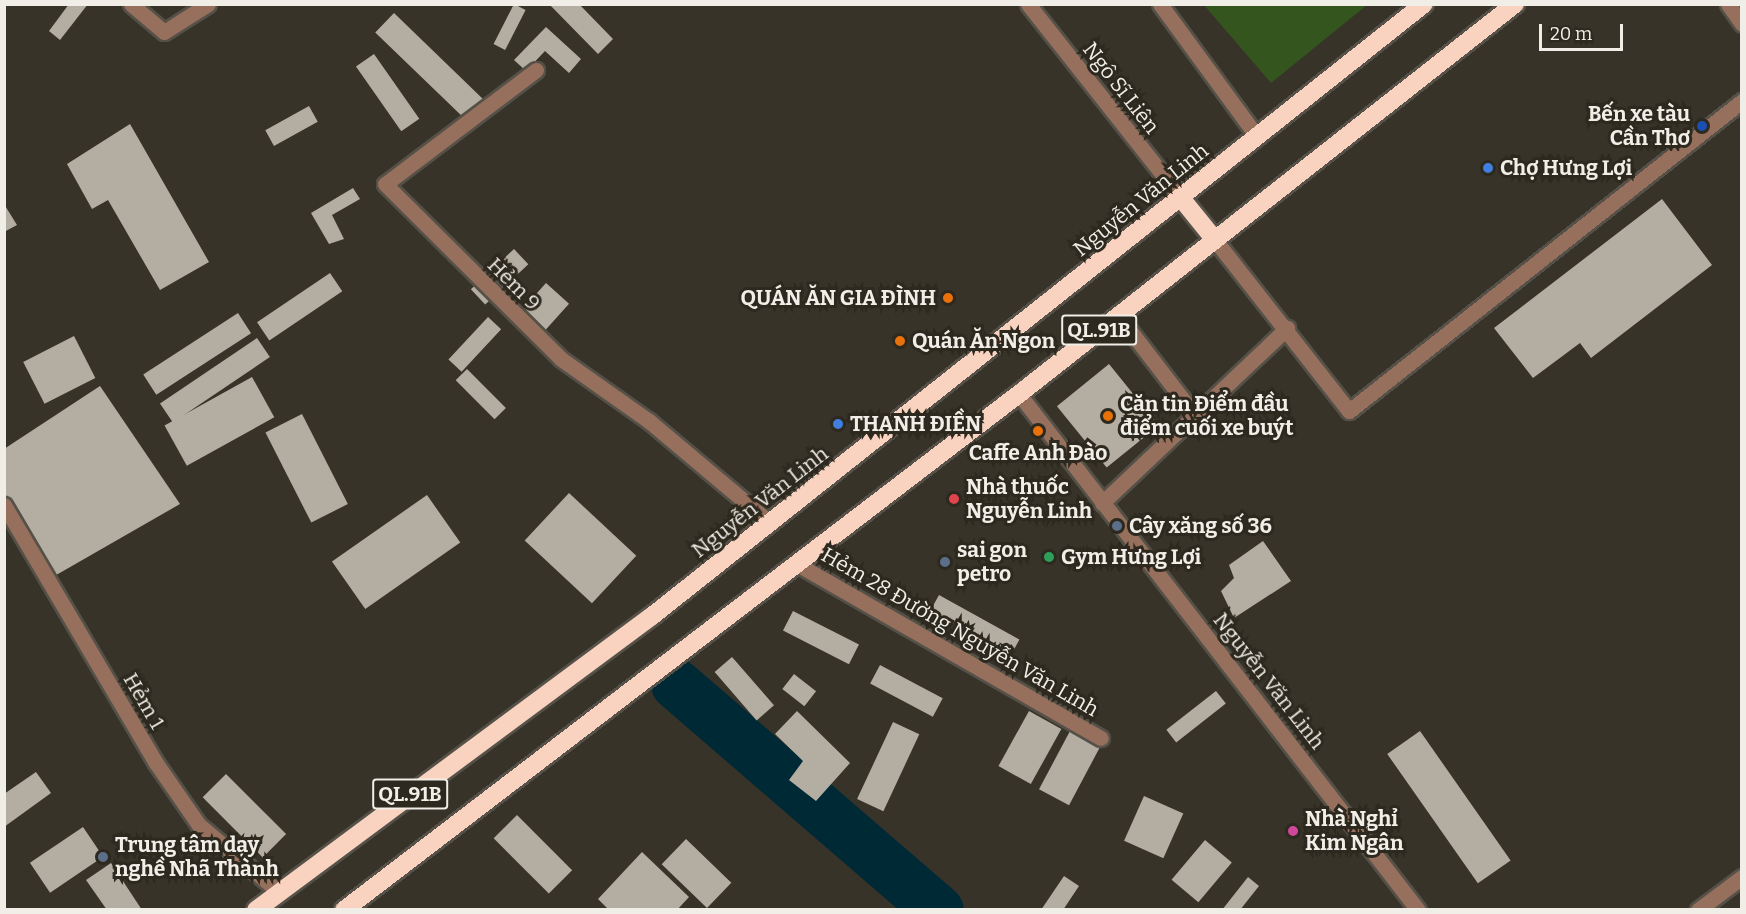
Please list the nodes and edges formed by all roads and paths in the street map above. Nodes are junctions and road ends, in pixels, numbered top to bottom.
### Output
1 (131, 4) edge
2 (208, 4) edge
3 (1028, 4) edge
4 (1160, 4) edge
5 (1424, 4) edge
6 (1515, 4) edge
7 (1728, 4) edge
8 (1742, 24) edge
9 (536, 70) dead end
10 (1742, 101) edge
11 (1256, 135) junction
12 (1181, 198) junction
13 (1215, 240) junction
14 (1118, 315) junction
15 (1287, 328) junction
16 (1019, 394) junction
17 (1194, 414) junction
18 (1102, 503) junction
19 (4, 505) edge
20 (770, 523) junction
21 (797, 564) junction
22 (1101, 738) dead end
23 (1742, 877) edge
24 (279, 892) junction
25 (256, 909) edge
26 (344, 909) edge
27 (1418, 909) edge
28 (1698, 909) edge

1 - 2 street
3 - 12 street, Ngô Sĩ Liên
4 - 11 street
5 - 11 highway, Nguyễn Văn Linh / QL.91B
6 - 13 highway, QL.91B
7 - 8 street
9 - 20 street, Hẻm 9
10 - 15 street
11 - 12 highway, Nguyễn Văn Linh / QL.91B
12 - 13 highway
12 - 20 highway, Nguyễn Văn Linh / QL.91B
13 - 14 highway, QL.91B
13 - 15 street
14 - 16 highway, QL.91B
14 - 17 street
15 - 17 street
16 - 18 street, Nguyễn Văn Linh
16 - 21 highway, QL.91B
17 - 18 street
18 - 27 street, Nguyễn Văn Linh
19 - 24 street, Hẻm 1
20 - 24 highway, Nguyễn Văn Linh / QL.91B
21 - 22 street, Hẻm 28 Đường Nguyễn Văn Linh
21 - 26 highway, QL.91B
23 - 28 street
24 - 25 highway, Nguyễn Văn Linh / QL.91B

